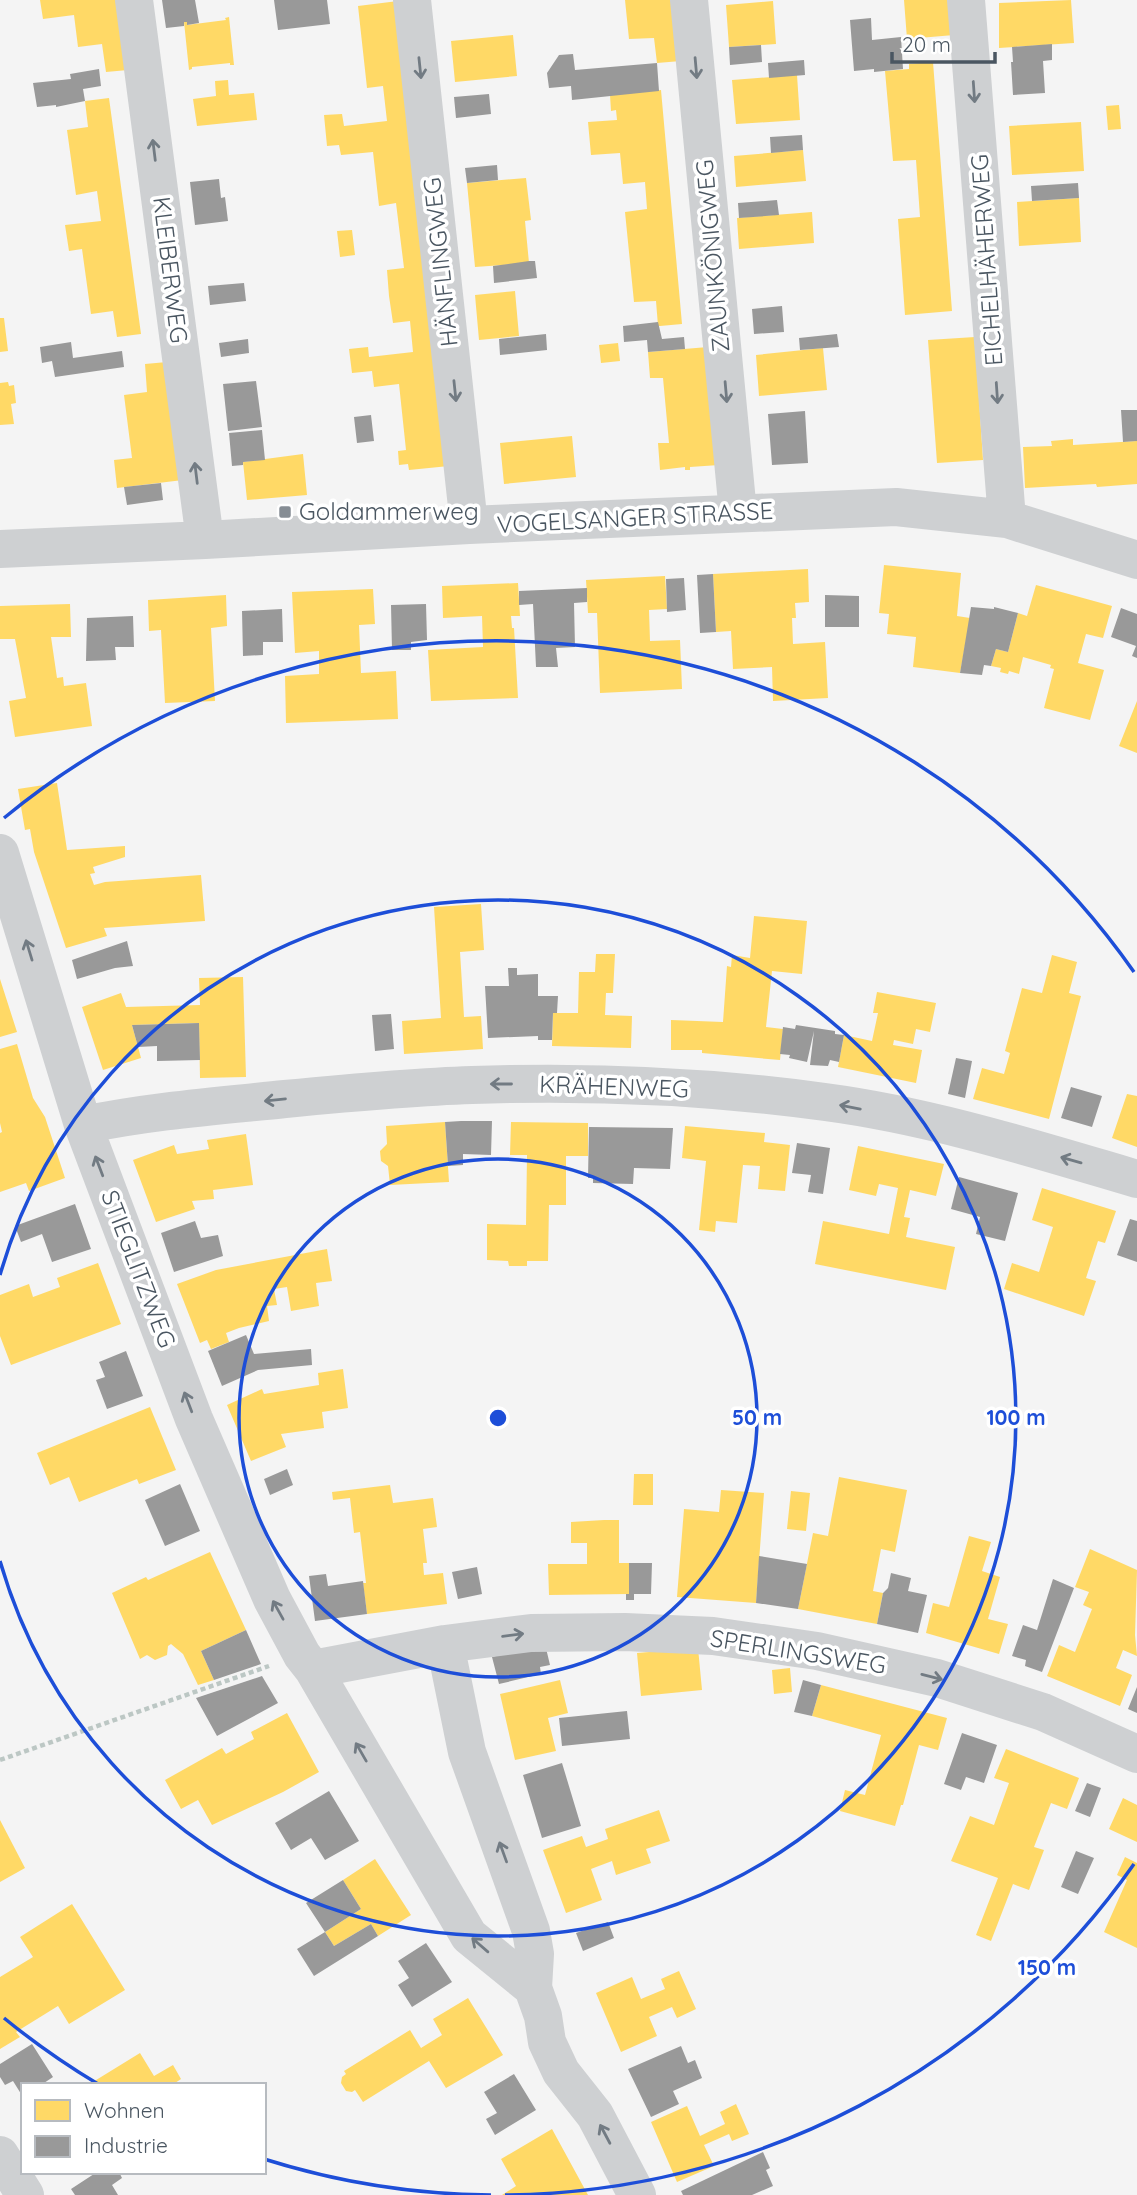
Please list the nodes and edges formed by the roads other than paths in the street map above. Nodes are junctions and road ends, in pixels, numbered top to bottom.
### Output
1 (134, 0) edge
2 (412, 0) edge
3 (689, 0) edge
4 (966, 0) edge
5 (738, 513) junction
6 (1007, 519) junction
7 (469, 525) junction
8 (205, 540) junction
9 (0, 549) edge
10 (1137, 560) edge
11 (0, 853) edge
12 (83, 1125) junction
13 (1137, 1179) edge
14 (445, 1644) junction
15 (308, 1662) junction
16 (1137, 1754) edge
17 (533, 1989) junction
18 (0, 2155) edge
19 (24, 2195) edge
20 (637, 2195) edge

8 -> 1 street, KLEIBERWEG
2 -> 7 street, HÄNFLINGWEG
3 -> 5 street, ZAUNKÖNIGWEG
4 -> 6 street, EICHELHÄHERWEG
5 - 6 street, VOGELSANGER STRASSE
5 - 7 street, VOGELSANGER STRASSE
6 - 10 street, VOGELSANGER STRASSE
7 - 8 street, VOGELSANGER STRASSE
8 - 9 street, VOGELSANGER STRASSE
12 -> 11 street, STIEGLITZWEG
13 -> 12 street, KRÄHENWEG
15 -> 12 street, STIEGLITZWEG
14 - 15 street, SPERLINGSWEG
14 -> 16 street, SPERLINGSWEG
17 -> 14 street
17 -> 15 street, STIEGLITZWEG
20 -> 17 street
18 - 19 street

